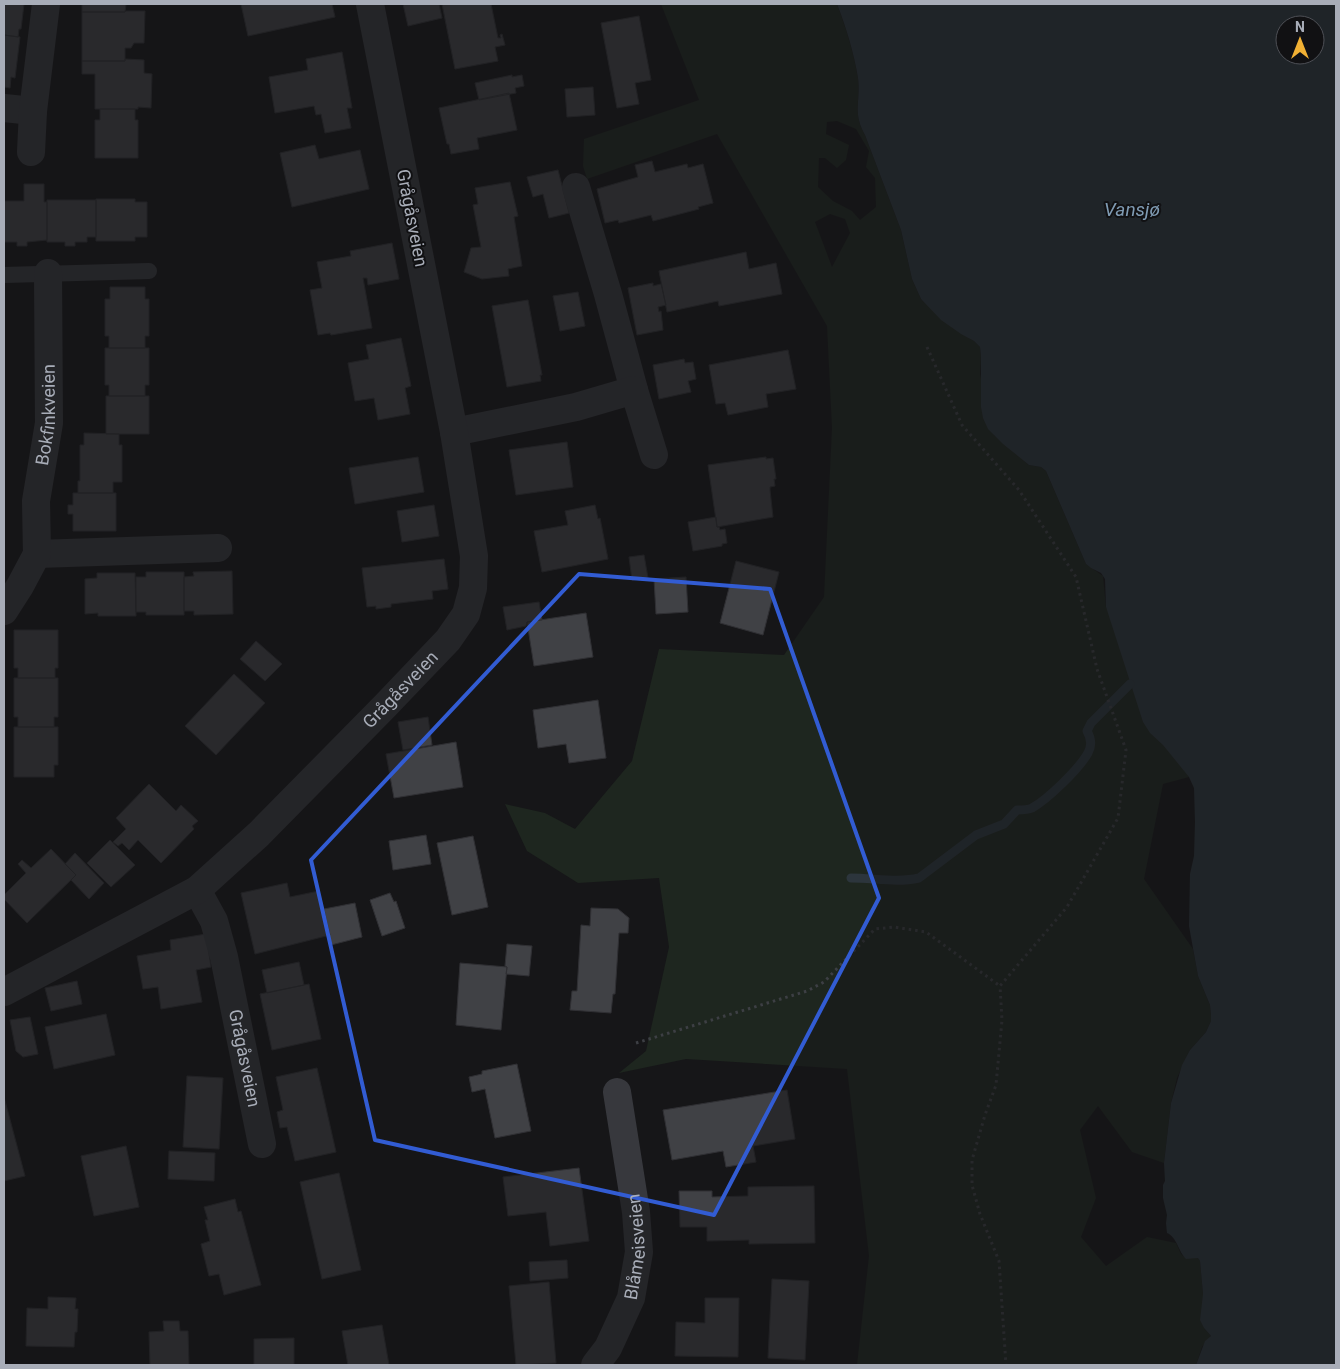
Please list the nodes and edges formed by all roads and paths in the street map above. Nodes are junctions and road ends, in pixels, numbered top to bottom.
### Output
1 (46, 4) edge
2 (370, 4) edge
3 (4, 108) edge
4 (33, 111) junction
5 (31, 152) dead end
6 (576, 187) dead end
7 (149, 271) dead end
8 (48, 273) junction
9 (4, 275) edge
10 (927, 347) dead end
11 (634, 390) junction
12 (454, 432) junction
13 (654, 455) dead end
14 (218, 548) dead end
15 (36, 554) junction
16 (4, 611) edge
17 (197, 890) junction
18 (1000, 986) junction
19 (4, 992) edge
20 (636, 1043) dead end
21 (617, 1092) dead end
22 (262, 1144) dead end
23 (595, 1365) edge
24 (1006, 1365) edge

1 - 4 street
2 - 12 street, Grågåsveien
3 - 4 street
4 - 5 street
6 - 11 street
7 - 8 lane
8 - 9 lane
8 - 15 street, Bokfinkveien
10 - 18 path
11 - 12 street
11 - 13 street
12 - 17 street, Grågåsveien
14 - 15 street
15 - 16 street, Bokfinkveien
17 - 19 street, Grågåsveien
17 - 22 street, Grågåsveien
18 - 20 path
18 - 24 path
21 - 23 street, Blåmeisveien

